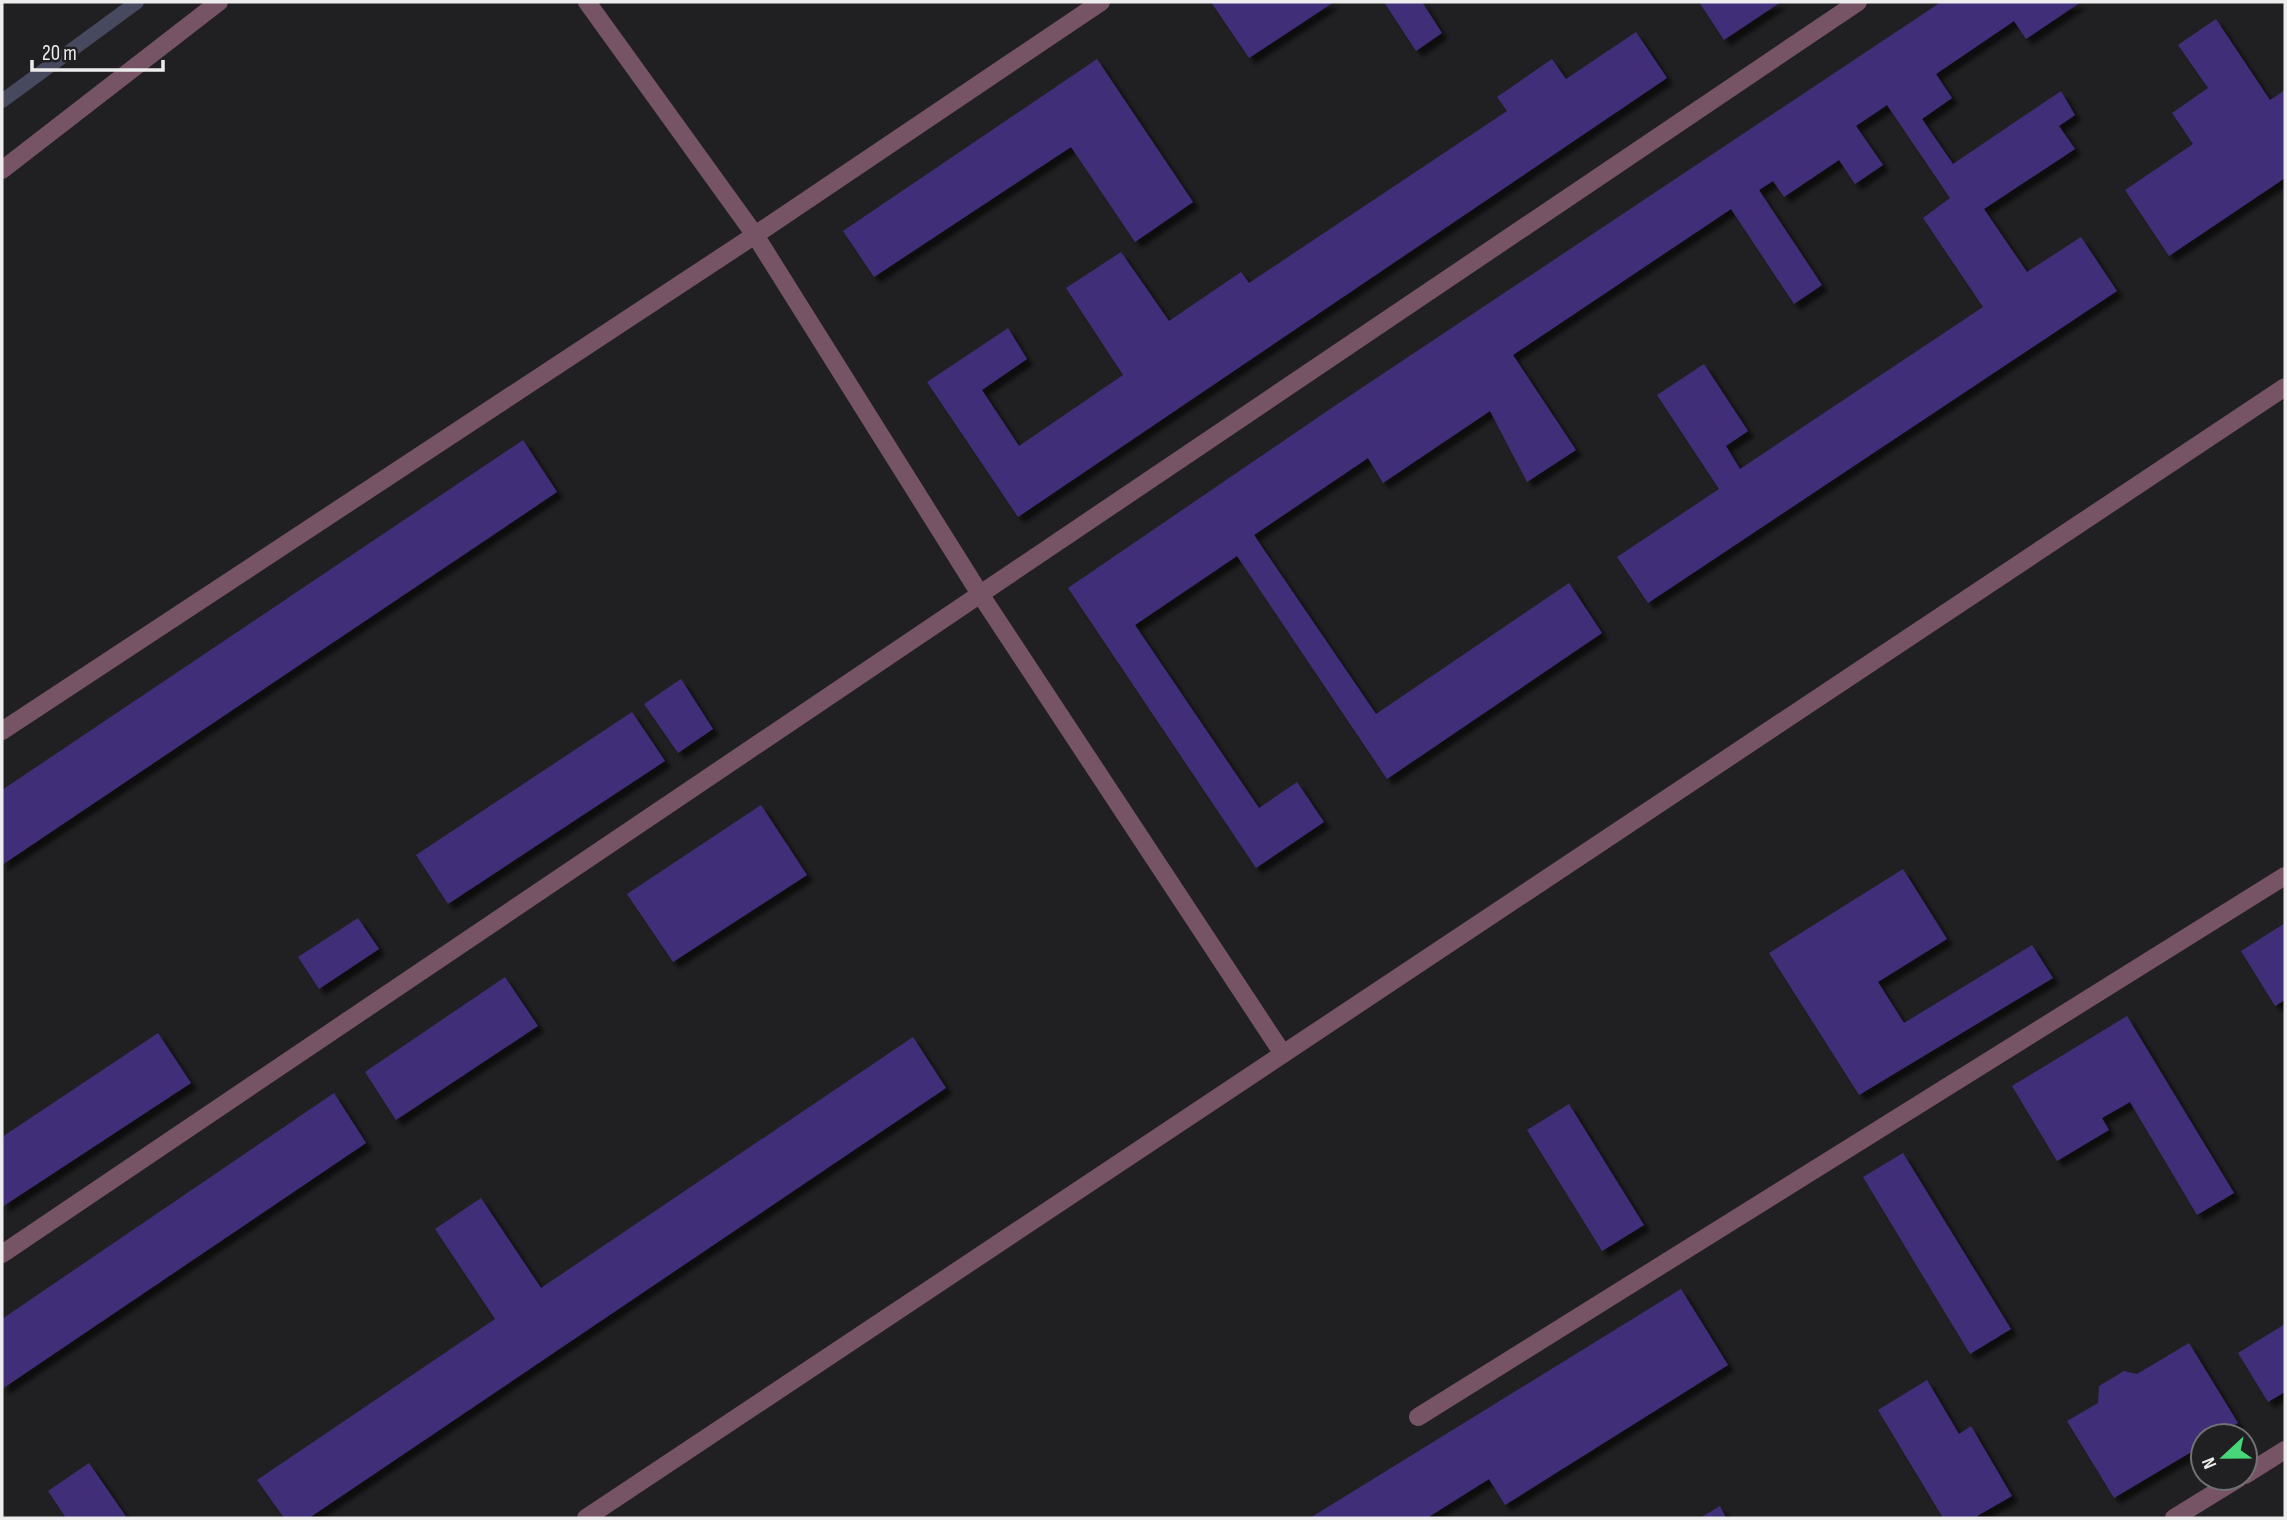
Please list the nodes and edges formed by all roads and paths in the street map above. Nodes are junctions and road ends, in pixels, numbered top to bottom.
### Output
1 (219, 2) edge
2 (587, 2) edge
3 (1101, 2) edge
4 (1858, 2) edge
5 (2, 170) edge
6 (755, 235) junction
7 (2285, 387) edge
8 (980, 594) junction
9 (2, 731) edge
10 (2285, 876) edge
11 (1283, 1054) junction
12 (2, 1254) edge
13 (1418, 1417) dead end
14 (2285, 1450) edge
15 (2259, 1466) edge
16 (2216, 1492) edge
17 (586, 1518) edge
18 (2174, 1518) edge

1 - 5 street
2 - 6 street
3 - 6 street
4 - 8 street
6 - 8 street
6 - 9 street
7 - 11 street
8 - 11 street
8 - 12 street
10 - 13 street
11 - 17 street
14 - 15 street
16 - 18 street

